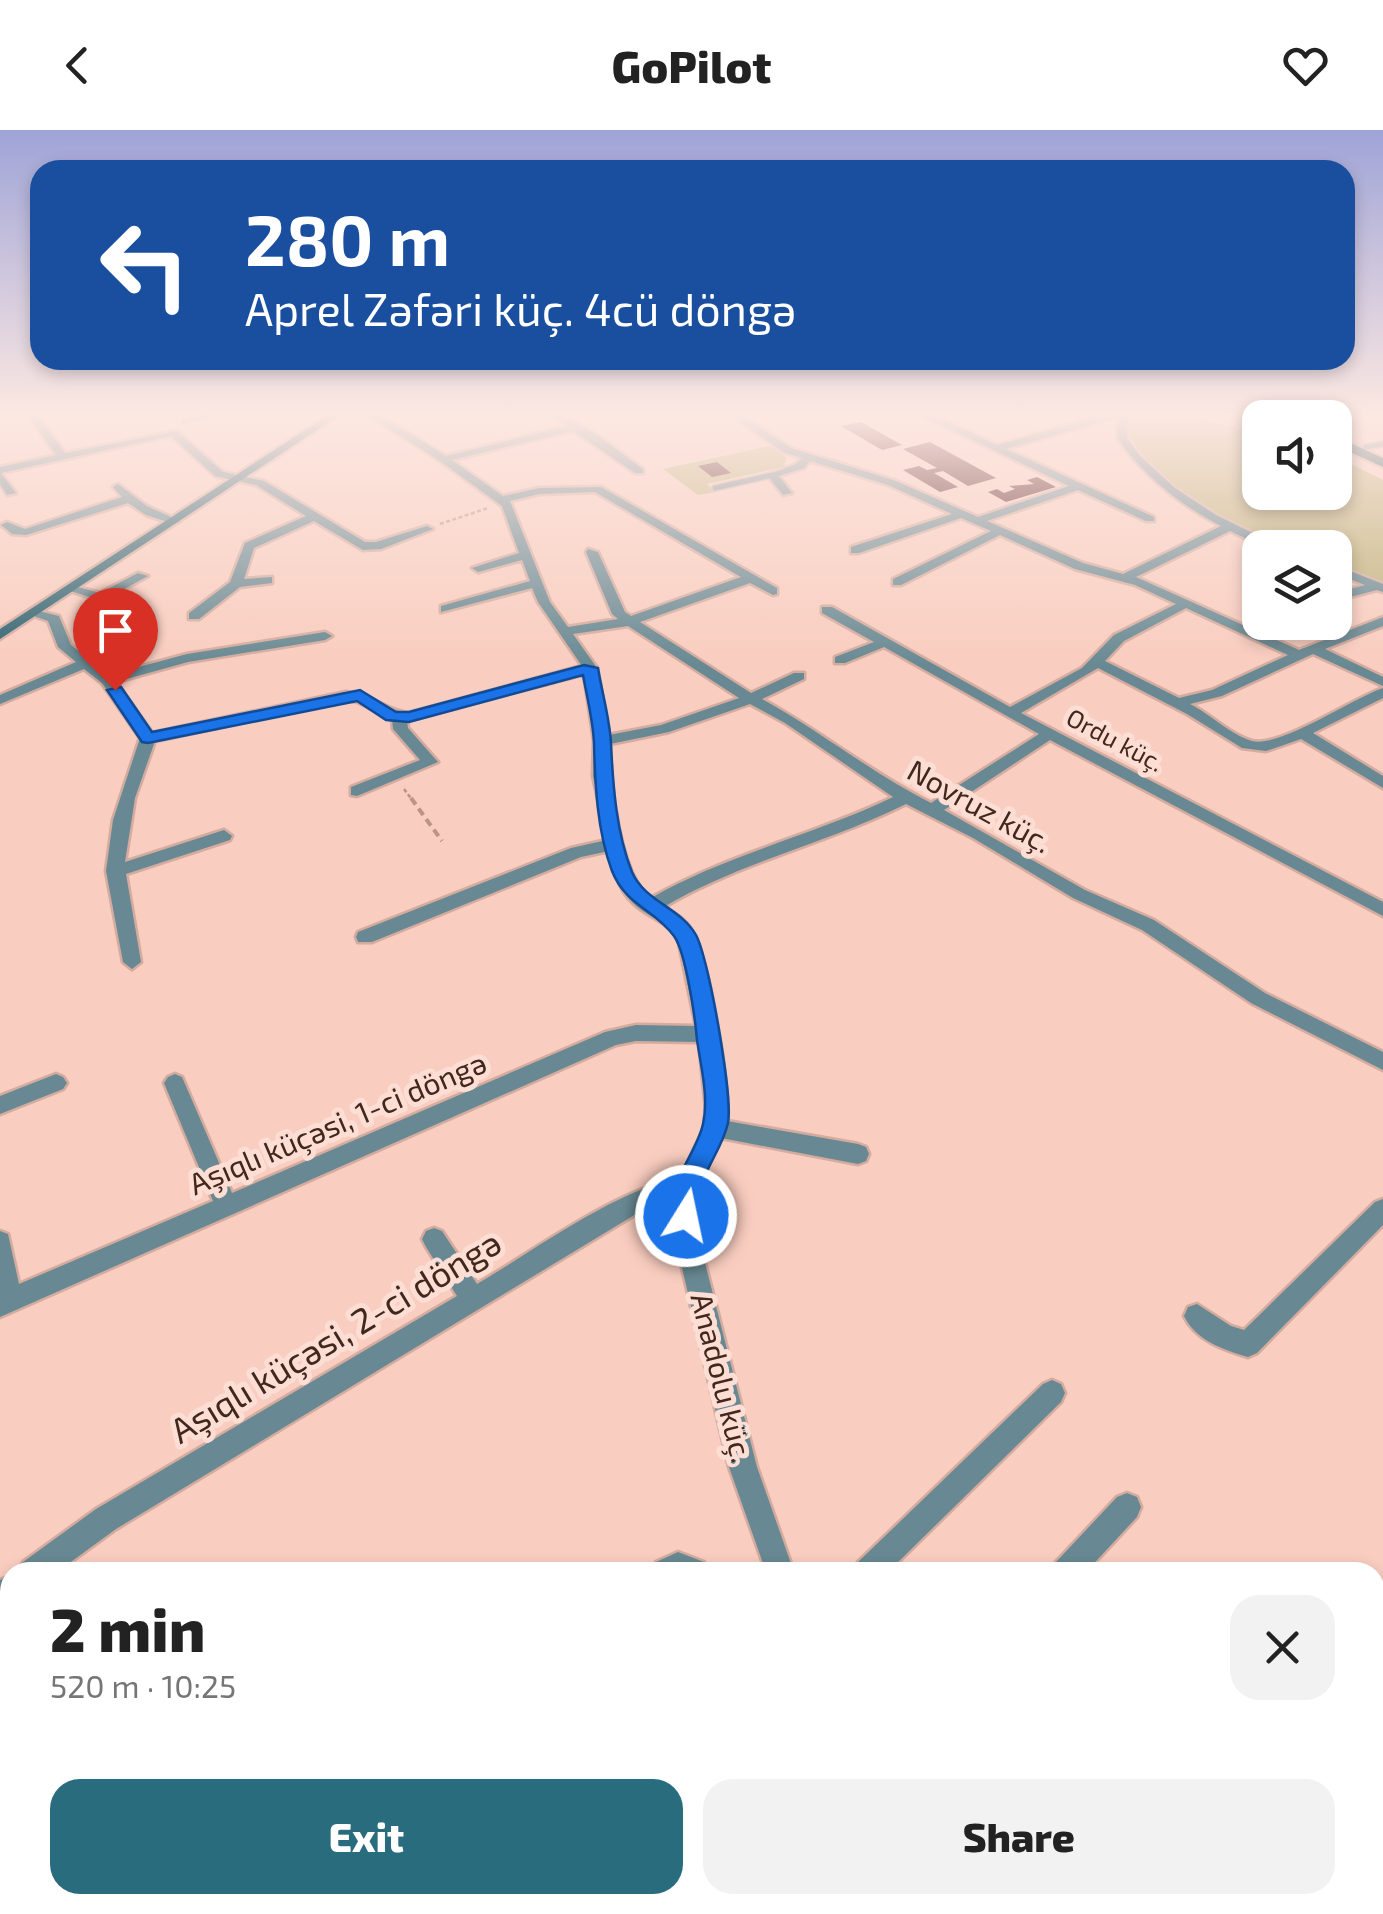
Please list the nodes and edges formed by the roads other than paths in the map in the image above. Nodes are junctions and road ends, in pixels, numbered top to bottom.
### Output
1 (208, 498) edge
2 (285, 498) edge
3 (500, 498) edge
4 (517, 498) edge
5 (613, 498) edge
6 (925, 498) edge
7 (1043, 498) edge
8 (1102, 498) edge
9 (1187, 498) edge
10 (128, 499) joint
11 (505, 502) junction
12 (962, 514) junction
13 (315, 516) junction
14 (982, 519) dead end
15 (1150, 519) dead end
16 (174, 521) junction
17 (7, 525) dead end
18 (1229, 526) junction
19 (427, 529) road end
20 (1000, 531) junction
21 (1242, 532) edge
22 (855, 550) dead end
23 (592, 552) dead end
24 (526, 555) junction
25 (478, 568) dead end
26 (142, 576) dead end
27 (1352, 576) edge
28 (1126, 577) junction
29 (751, 578) junction
30 (268, 580) dead end
31 (897, 582) dead end
32 (536, 583) junction
33 (236, 584) junction
34 (1380, 587) edge
35 (70, 589) junction
36 (773, 590) dead end
37 (1352, 593) edge
38 (1187, 603) junction
39 (446, 609) dead end
40 (827, 610) dead end
41 (36, 612) junction
42 (194, 616) dead end
43 (1383, 621) edge
44 (628, 622) junction
45 (565, 631) junction
46 (0, 635) edge
47 (325, 636) dead end
48 (885, 642) junction
49 (1306, 652) junction
50 (840, 660) dead end
51 (1095, 661) junction
52 (84, 663) junction
53 (590, 668) junction
54 (799, 676) dead end
55 (106, 680) junction
56 (1383, 682) edge
57 (1383, 692) edge
58 (752, 698) junction
59 (0, 700) edge
60 (1178, 703) junction
61 (1010, 713) junction
62 (400, 718) junction
63 (1302, 733) junction
64 (1050, 734) junction
65 (148, 738) junction
66 (602, 741) junction
67 (1383, 783) edge
68 (358, 791) dead end
69 (905, 798) junction
70 (931, 810) junction
71 (224, 836) dead end
72 (615, 844) junction
73 (115, 871) junction
74 (650, 906) junction
75 (1383, 910) edge
76 (365, 937) dead end
77 (132, 962) dead end
78 (708, 1034) junction
79 (1383, 1062) edge
80 (56, 1083) dead end
81 (175, 1083) dead end
82 (0, 1106) edge
83 (715, 1128) junction
84 (858, 1154) dead end
85 (687, 1188) junction
86 (226, 1205) junction
87 (1383, 1209) edge
88 (434, 1240) dead end
89 (0, 1242) edge
90 (473, 1298) junction
91 (5, 1303) edge
92 (1198, 1316) dead end
93 (1052, 1393) dead end
94 (1127, 1507) dead end
95 (47, 1562) edge
96 (776, 1562) edge
97 (878, 1562) edge
98 (1075, 1562) edge

1 - 16 street
2 - 13 street
3 - 11 street
4 - 11 street
5 - 29 street
6 - 12 street
7 - 14 street
8 - 15 street
9 - 18 street
10 - 16 street
10 - 17 street
11 - 24 street, Anadolu küç.
12 - 20 street
12 - 22 street
13 - 19 street
13 - 33 street
16 - 35 street
18 - 21 street
18 - 28 street
20 - 28 street
20 - 31 street
23 - 44 street, Novruz küç.
24 - 25 street
24 - 32 street, Anadolu küç.
26 - 35 street
27 - 34 street
28 - 38 street
29 - 36 street
29 - 44 street
30 - 33 street
32 - 39 street
32 - 45 street, Anadolu küç.
33 - 42 street
34 - 37 street
35 - 41 street
38 - 49 street
38 - 51 street
40 - 48 street, Ordu küç.
41 - 46 street
41 - 52 street
43 - 49 street
44 - 45 street
44 - 58 street, Novruz küç.
45 - 53 street, Anadolu küç.
47 - 55 street
48 - 50 street
48 - 61 street, Ordu küç.
49 - 56 street
49 - 60 street
51 - 60 street
51 - 61 street
52 - 55 street
52 - 59 street
53 - 62 street
53 - 66 street, Anadolu küç.
54 - 58 street
55 - 65 street
57 - 63 street
58 - 66 street
58 - 69 street, Novruz küç.
60 - 63 street
61 - 64 street, Ordu küç.
62 - 65 street
62 - 68 street
63 - 67 street
64 - 70 street
64 - 75 street, Ordu küç.
65 - 73 street
66 - 72 street, Anadolu küç.
69 - 70 street, Novruz küç.
69 - 74 street
70 - 79 street, Novruz küç.
71 - 73 street
72 - 74 street, Anadolu küç.
72 - 76 street
73 - 77 street
74 - 78 street, Anadolu küç.
78 - 83 street, Anadolu küç.
78 - 86 street, Aşıqlı küçəsi, 1-ci döngə
80 - 82 street
81 - 86 street
83 - 84 street
83 - 85 street, Anadolu küç.
85 - 90 street, Aşıqlı küçəsi, 2-ci döngə
85 - 96 street, Anadolu küç.
86 - 91 street, Aşıqlı küçəsi, 1-ci döngə
87 - 92 street
88 - 90 street
89 - 91 street
90 - 95 street, Aşıqlı küçəsi, 2-ci döngə
93 - 97 street
94 - 98 street

